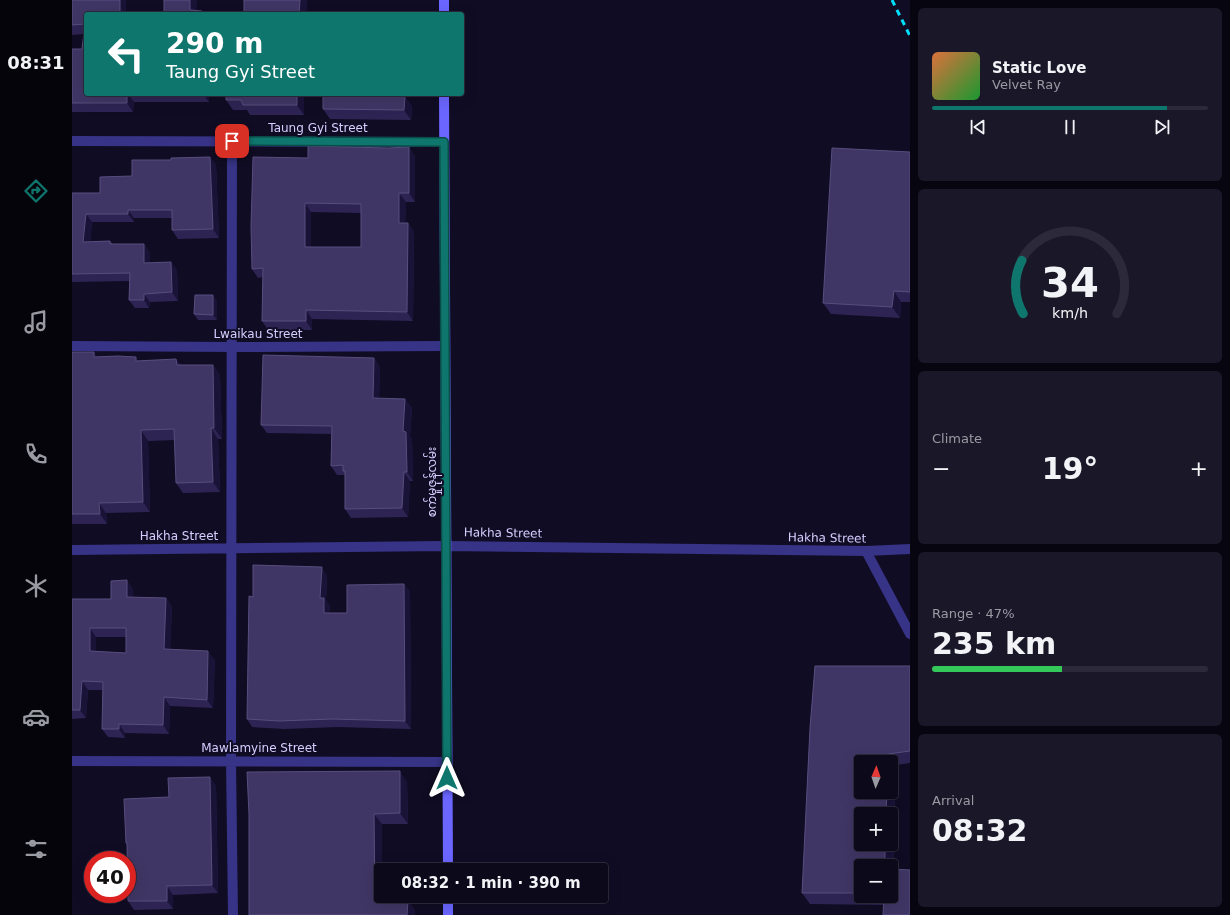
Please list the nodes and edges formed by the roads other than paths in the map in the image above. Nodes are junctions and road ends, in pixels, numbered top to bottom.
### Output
1 (444, 0) edge
2 (444, 12) edge
3 (444, 96) edge
4 (72, 141) edge
5 (232, 141) junction
6 (444, 142) junction
7 (72, 346) edge
8 (444, 346) junction
9 (232, 347) junction
10 (445, 546) junction
11 (232, 549) junction
12 (910, 549) edge
13 (72, 550) edge
14 (866, 551) junction
15 (910, 634) edge
16 (72, 761) edge
17 (232, 761) junction
18 (447, 762) junction
19 (448, 863) edge
20 (448, 903) edge
21 (233, 915) edge
22 (448, 915) edge

1 - 2 street
3 - 6 street, စက်မှုဇုန်လမ်း
4 - 5 street, Taung Gyi Street
5 - 6 street, Taung Gyi Street
5 - 9 street
6 - 8 street, စက်မှုဇုန်လမ်း
7 - 9 street, Lwaikau Street
8 - 9 street, Lwaikau Street
8 - 10 street, စက်မှုဇုန်လမ်း
9 - 11 street
10 - 11 street, Hakha Street
10 - 14 street, Hakha Street
10 - 18 street, စက်မှုဇုန်လမ်း
11 - 13 street, Hakha Street
11 - 17 street
12 - 14 street, Hakha Street
14 - 15 street
16 - 17 street, Mawlamyine Street
17 - 18 street, Mawlamyine Street
17 - 21 street
18 - 19 street, စက်မှုဇုန်လမ်း
20 - 22 street

